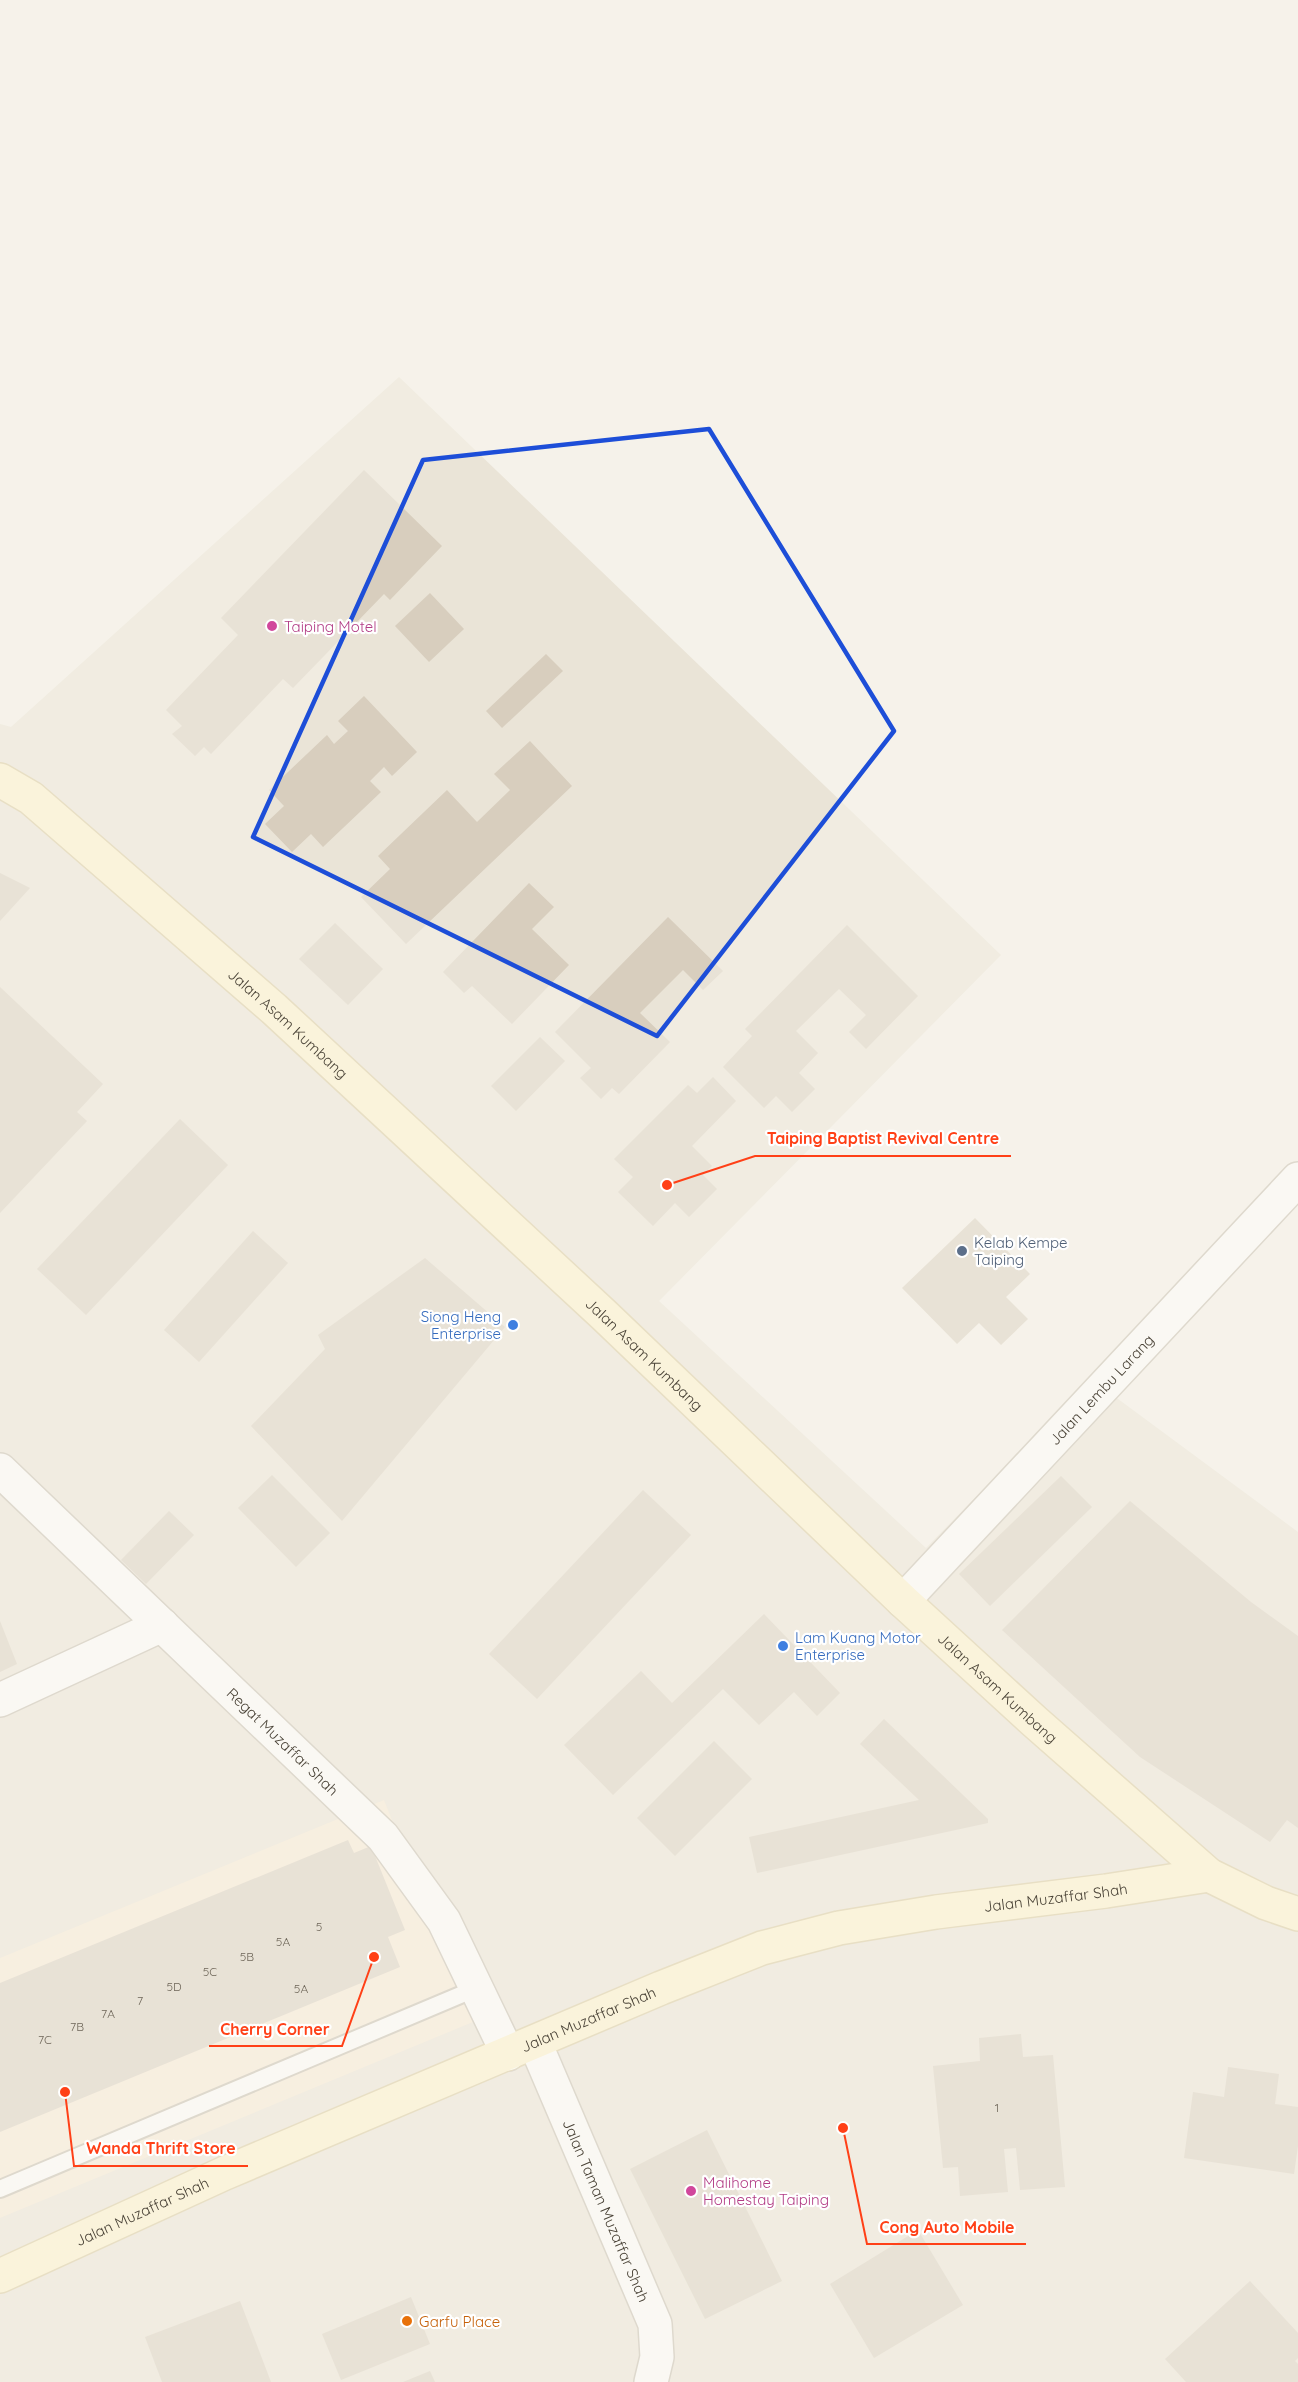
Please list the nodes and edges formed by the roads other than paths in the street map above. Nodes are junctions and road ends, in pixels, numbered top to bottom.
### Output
1 (0, 780) edge
2 (1298, 1179) edge
3 (0, 1470) edge
4 (903, 1601) junction
5 (162, 1625) junction
6 (0, 1701) edge
7 (1209, 1875) junction
8 (1298, 1914) edge
9 (477, 1988) junction
10 (522, 2048) junction
11 (0, 2188) edge
12 (0, 2276) edge
13 (651, 2382) edge

1 - 4 main road, Jalan Asam Kumbang
2 - 4 street, Jalan Lembu Larang
3 - 5 street, Regat Muzaffar Shah
4 - 7 main road, Jalan Asam Kumbang
5 - 6 street
5 - 9 street, Regat Muzaffar Shah
7 - 8 main road, Jalan Asam Kumbang
7 - 10 main road, Jalan Muzaffar Shah
9 - 10 street, Regat Muzaffar Shah
9 - 11 lane
10 - 12 main road, Jalan Muzaffar Shah
10 - 13 street, Jalan Taman Muzaffar Shah

